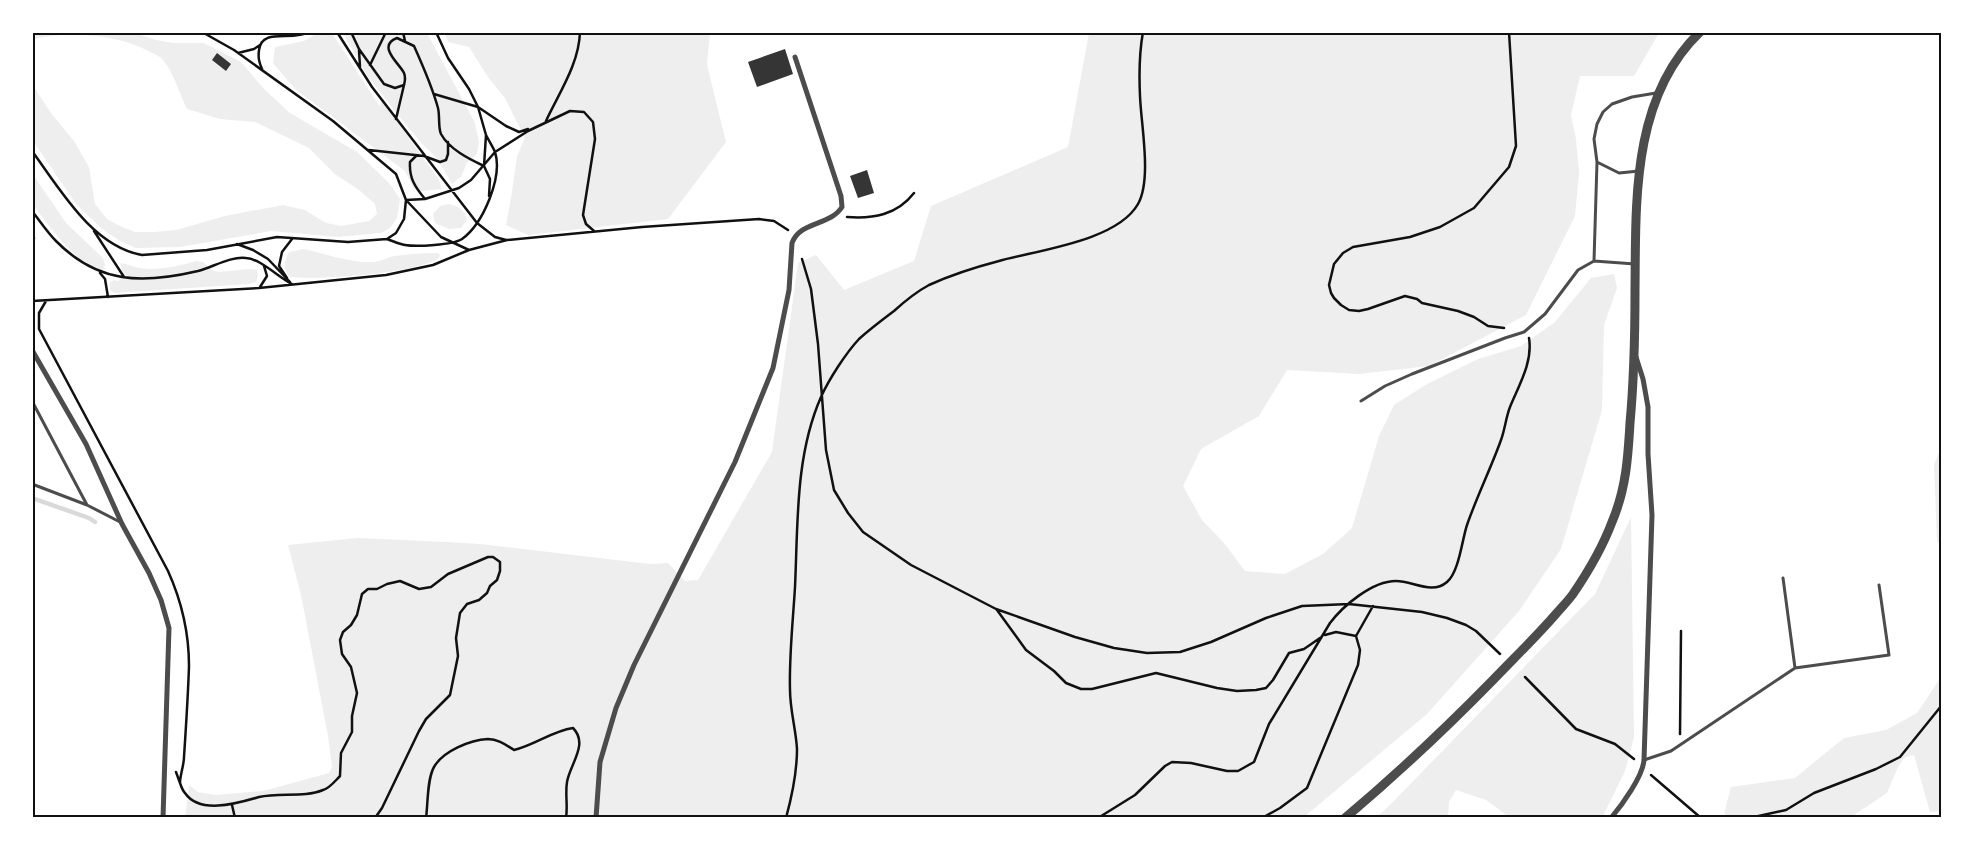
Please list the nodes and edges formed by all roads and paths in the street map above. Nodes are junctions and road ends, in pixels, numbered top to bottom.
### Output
1 (202, 32) edge
2 (310, 32) edge
3 (336, 32) edge
4 (351, 32) edge
5 (386, 32) edge
6 (403, 32) edge
7 (436, 32) edge
8 (580, 32) edge
9 (1143, 32) edge
10 (1509, 32) edge
11 (1700, 32) edge
12 (405, 41) junction
13 (260, 45) junction
14 (359, 49) junction
15 (238, 53) junction
16 (795, 56) dead end
17 (370, 65) junction
18 (360, 68) junction
19 (262, 71) junction
20 (404, 85) junction
21 (1660, 93) junction
22 (434, 94) junction
23 (478, 107) junction
24 (396, 119) junction
25 (546, 122) junction
26 (486, 136) junction
27 (448, 142) junction
28 (368, 150) junction
29 (32, 151) edge
30 (495, 152) junction
31 (424, 156) junction
32 (1597, 162) junction
33 (484, 166) junction
34 (1640, 171) junction
35 (914, 193) dead end
36 (425, 199) junction
37 (406, 200) junction
38 (489, 200) junction
39 (32, 211) edge
40 (833, 216) junction
41 (477, 223) junction
42 (94, 230) junction
43 (595, 232) junction
44 (32, 235) edge
45 (794, 237) junction
46 (292, 238) junction
47 (387, 239) junction
48 (507, 240) junction
49 (235, 243) junction
50 (452, 243) junction
51 (32, 249) edge
52 (469, 250) junction
53 (1594, 261) junction
54 (263, 264) junction
55 (1636, 264) junction
56 (99, 272) junction
57 (124, 278) junction
58 (293, 285) junction
59 (259, 288) junction
60 (108, 297) junction
61 (46, 301) junction
62 (32, 302) edge
63 (1524, 332) junction
64 (32, 350) edge
65 (1634, 352) junction
66 (821, 396) junction
67 (32, 401) edge
68 (1361, 401) dead end
69 (32, 484) edge
70 (87, 505) junction
71 (122, 524) junction
72 (1783, 578) dead end
73 (1879, 585) dead end
74 (1349, 604) junction
75 (1373, 606) junction
76 (996, 609) junction
77 (1681, 632) dead end
78 (1323, 636) junction
79 (1356, 636) junction
80 (1500, 654) dead end
81 (1795, 668) junction
82 (1524, 677) dead end
83 (1942, 705) edge
84 (1680, 745) junction
85 (1644, 760) junction
86 (1643, 767) junction
87 (232, 805) junction
88 (163, 818) edge
89 (235, 818) edge
90 (375, 818) edge
91 (426, 818) edge
92 (566, 818) edge
93 (596, 818) edge
94 (786, 818) edge
95 (1098, 818) edge
96 (1262, 818) edge
97 (1345, 818) edge
98 (1611, 818) edge
99 (1701, 818) edge
100 (1718, 818) edge

1 - 15 path
2 - 13 path
3 - 18 path
4 - 14 path
5 - 17 path
6 - 12 path
7 - 23 path
8 - 25 path
9 - 66 path
10 - 63 path
11 - 21 street
12 - 20 path
12 - 22 path
13 - 15 path
13 - 19 path
14 - 17 path
14 - 18 path
15 - 19 path
16 - 40 street
17 - 20 path
18 - 24 path
19 - 28 path
20 - 24 path
21 - 32 lane
21 - 34 street
22 - 23 path
22 - 27 path
23 - 25 path
23 - 26 path
24 - 31 path
25 - 30 path
25 - 43 path
26 - 30 path
26 - 33 path
27 - 31 path
27 - 33 path
28 - 31 path
28 - 37 path
29 - 42 path
30 - 33 path
30 - 38 path
31 - 36 path
31 - 41 path
32 - 34 lane
32 - 53 lane
33 - 36 path
33 - 38 path
34 - 55 street
35 - 40 path
36 - 37 path
37 - 47 path
37 - 50 path
38 - 41 path
39 - 56 path
40 - 45 street
41 - 48 path
41 - 50 path
42 - 49 path
42 - 57 path
43 - 45 path
43 - 48 path
44 - 51 path
45 - 66 path
45 - 93 street
46 - 47 path
46 - 49 path
46 - 58 path
47 - 50 path
48 - 52 path
49 - 58 path
50 - 52 path
52 - 58 path
53 - 55 lane
53 - 63 lane
54 - 57 path
54 - 58 path
54 - 59 path
55 - 65 street
56 - 57 path
56 - 60 path
58 - 59 path
59 - 60 path
60 - 61 path
61 - 62 path
61 - 87 path
63 - 68 lane
63 - 74 path
64 - 71 street
65 - 85 street
65 - 97 street
66 - 76 path
66 - 94 path
67 - 70 lane
69 - 70 lane
70 - 71 lane
71 - 88 street
72 - 81 lane
73 - 81 lane
74 - 75 path
74 - 76 path
74 - 78 path
75 - 79 path
75 - 80 path
76 - 78 path
77 - 84 path
78 - 79 path
78 - 95 path
79 - 96 path
81 - 84 lane
82 - 86 path
83 - 100 path
84 - 85 lane
85 - 86 street
86 - 98 street
86 - 99 path
87 - 89 path
87 - 90 path
91 - 92 path

